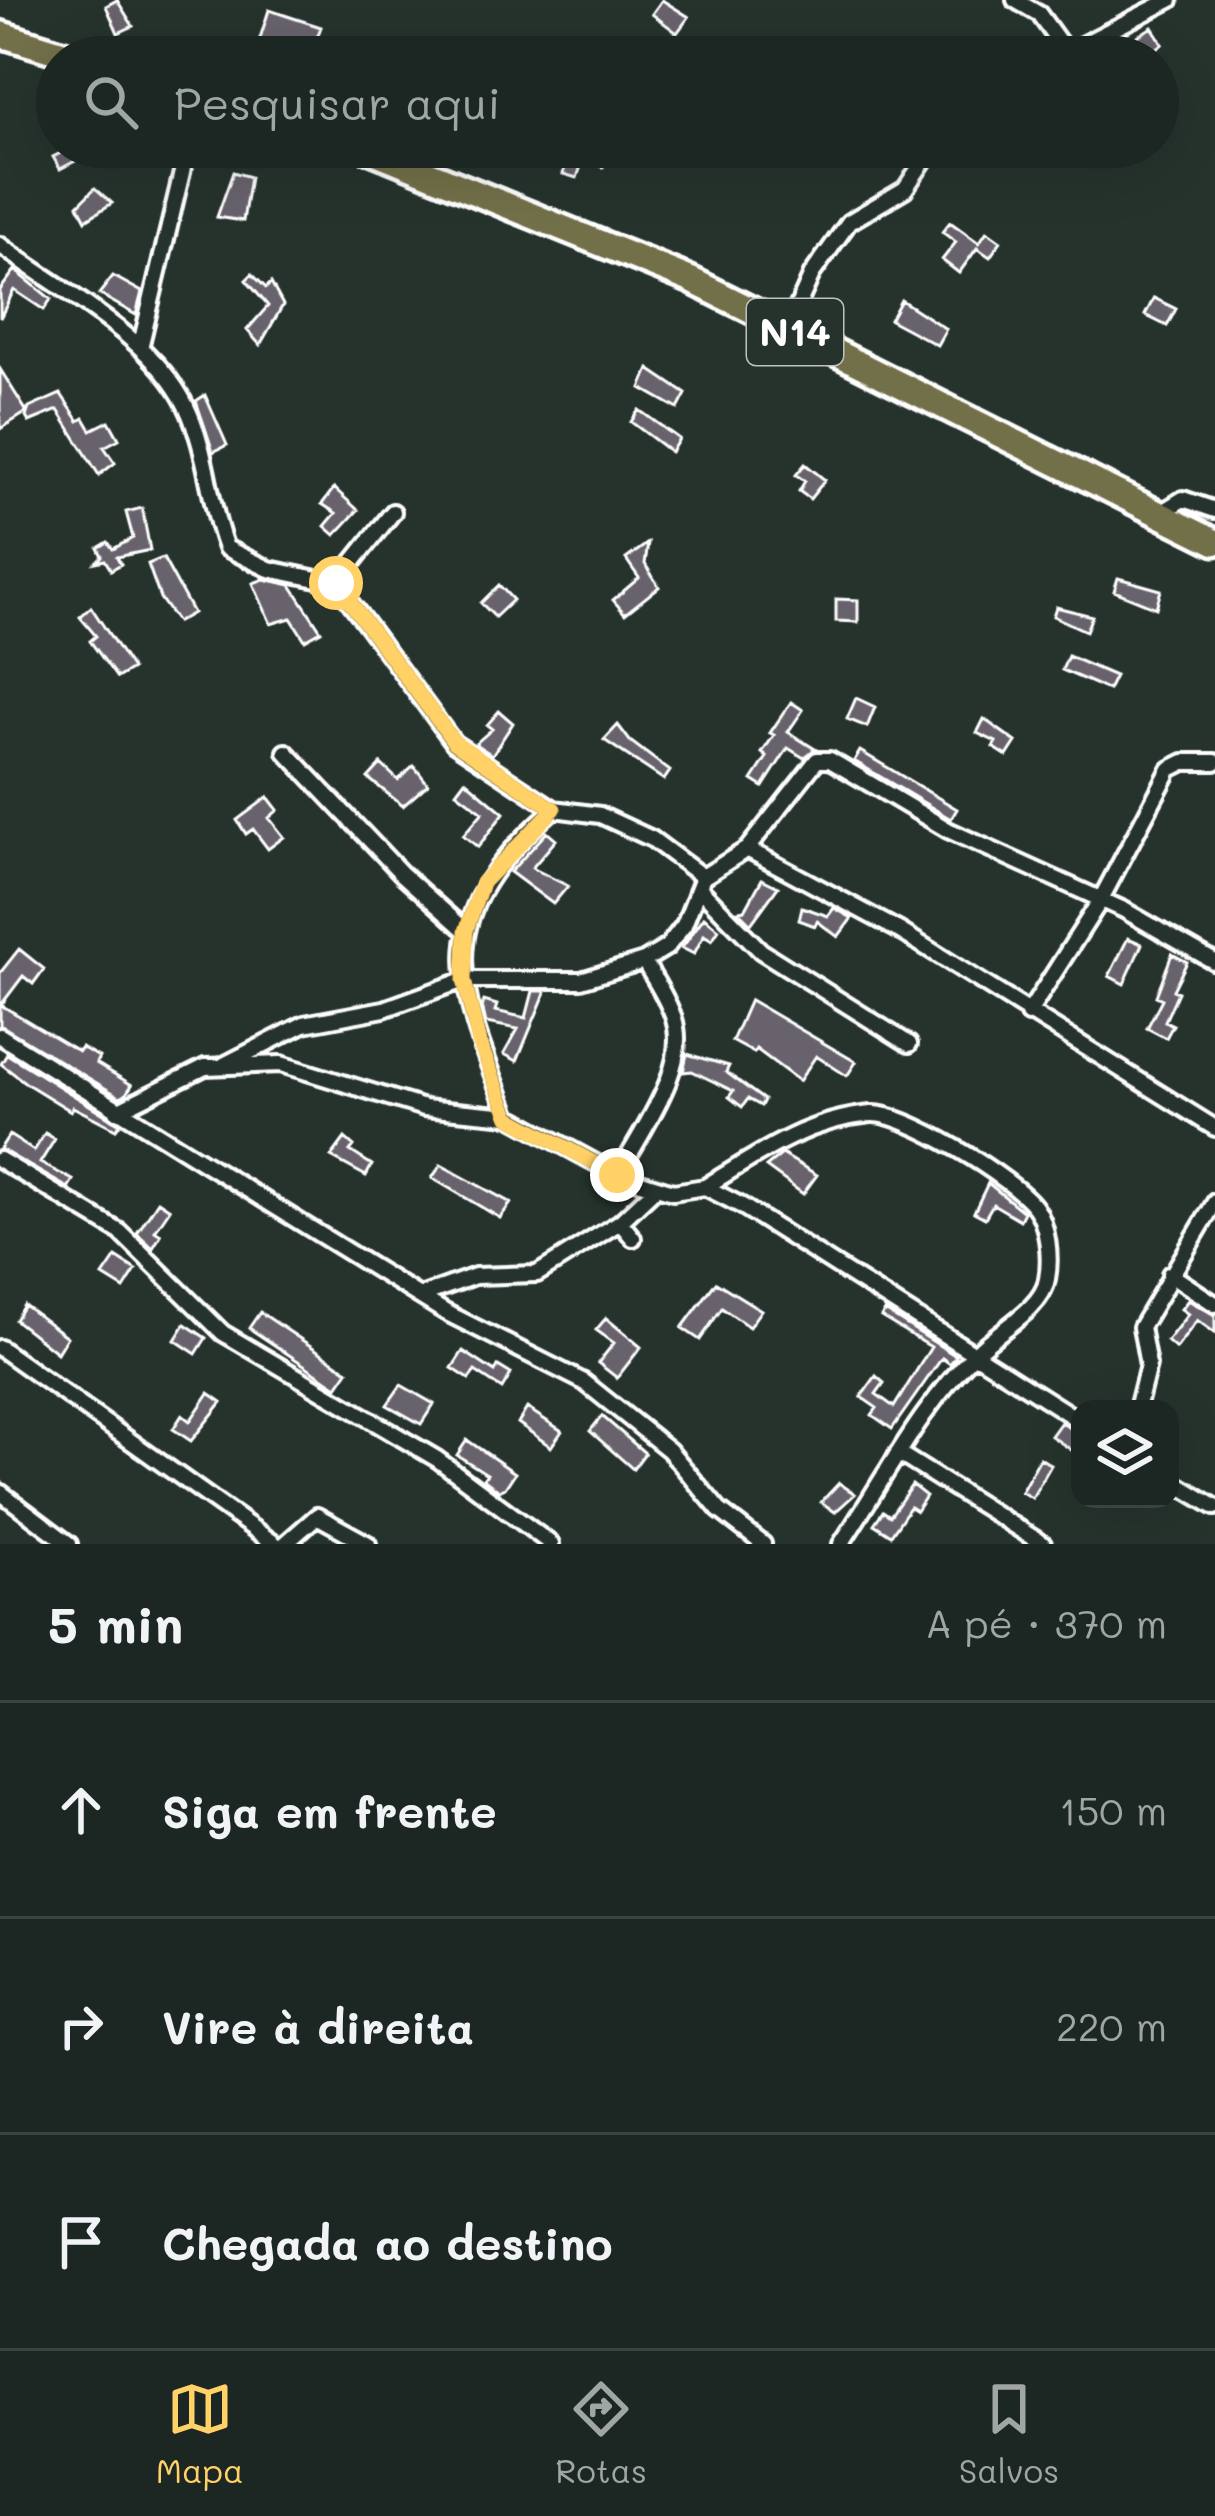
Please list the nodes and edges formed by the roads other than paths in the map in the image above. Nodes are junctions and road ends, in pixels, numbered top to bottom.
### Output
1 (1015, 0) edge
2 (1170, 0) edge
3 (0, 34) edge
4 (1052, 36) edge
5 (1100, 36) edge
6 (36, 45) edge
7 (183, 168) edge
8 (417, 168) edge
9 (919, 168) edge
10 (0, 245) edge
11 (788, 328) junction
12 (141, 344) junction
13 (1215, 510) edge
14 (393, 512) dead end
15 (1159, 514) junction
16 (1215, 542) edge
17 (336, 583) junction
18 (286, 752) dead end
19 (1215, 762) edge
20 (554, 809) junction
21 (748, 849) junction
22 (702, 884) junction
23 (1100, 901) junction
24 (466, 931) junction
25 (644, 961) junction
26 (1215, 962) edge
27 (464, 980) junction
28 (1028, 1014) junction
29 (0, 1036) edge
30 (909, 1044) dead end
31 (224, 1065) junction
32 (117, 1111) junction
33 (509, 1117) junction
34 (1215, 1128) edge
35 (0, 1160) edge
36 (617, 1175) junction
37 (705, 1187) junction
38 (655, 1189) junction
39 (1215, 1202) edge
40 (620, 1222) junction
41 (1208, 1226) edge
42 (633, 1238) dead end
43 (1170, 1274) junction
44 (420, 1296) junction
45 (1215, 1304) edge
46 (0, 1348) edge
47 (976, 1352) junction
48 (1139, 1400) edge
49 (1071, 1415) edge
50 (898, 1453) junction
51 (1179, 1485) edge
52 (0, 1492) edge
53 (1215, 1507) edge
54 (539, 1541) edge
55 (69, 1544) edge
56 (274, 1544) edge
57 (285, 1544) edge
58 (368, 1544) edge
59 (763, 1544) edge
60 (841, 1544) edge
61 (1043, 1544) edge

1 - 4 street
2 - 5 street
3 - 6 main road
7 - 12 street
8 - 11 main road, N14
9 - 11 street
10 - 12 street
11 - 15 main road, N14
12 - 17 street
13 - 15 street
14 - 17 street
15 - 16 main road, N14
17 - 20 street
18 - 24 street
19 - 23 street
20 - 22 street
20 - 24 street
21 - 22 street
21 - 23 street
21 - 28 street
22 - 25 street
22 - 30 street
23 - 26 street
23 - 28 street
24 - 27 street
25 - 27 street
25 - 36 street
27 - 31 street
27 - 33 street
28 - 34 street
29 - 32 street
31 - 32 street
31 - 33 street
32 - 44 street
33 - 36 street
35 - 54 street
36 - 38 street
37 - 38 street
37 - 47 street
37 - 47 street
38 - 40 street
39 - 41 street
40 - 42 street
40 - 44 street
41 - 43 street
43 - 45 street
43 - 48 street
44 - 59 street
46 - 56 street
47 - 49 street
47 - 50 street
50 - 60 street
50 - 61 street
51 - 53 street
52 - 55 street
57 - 58 street

